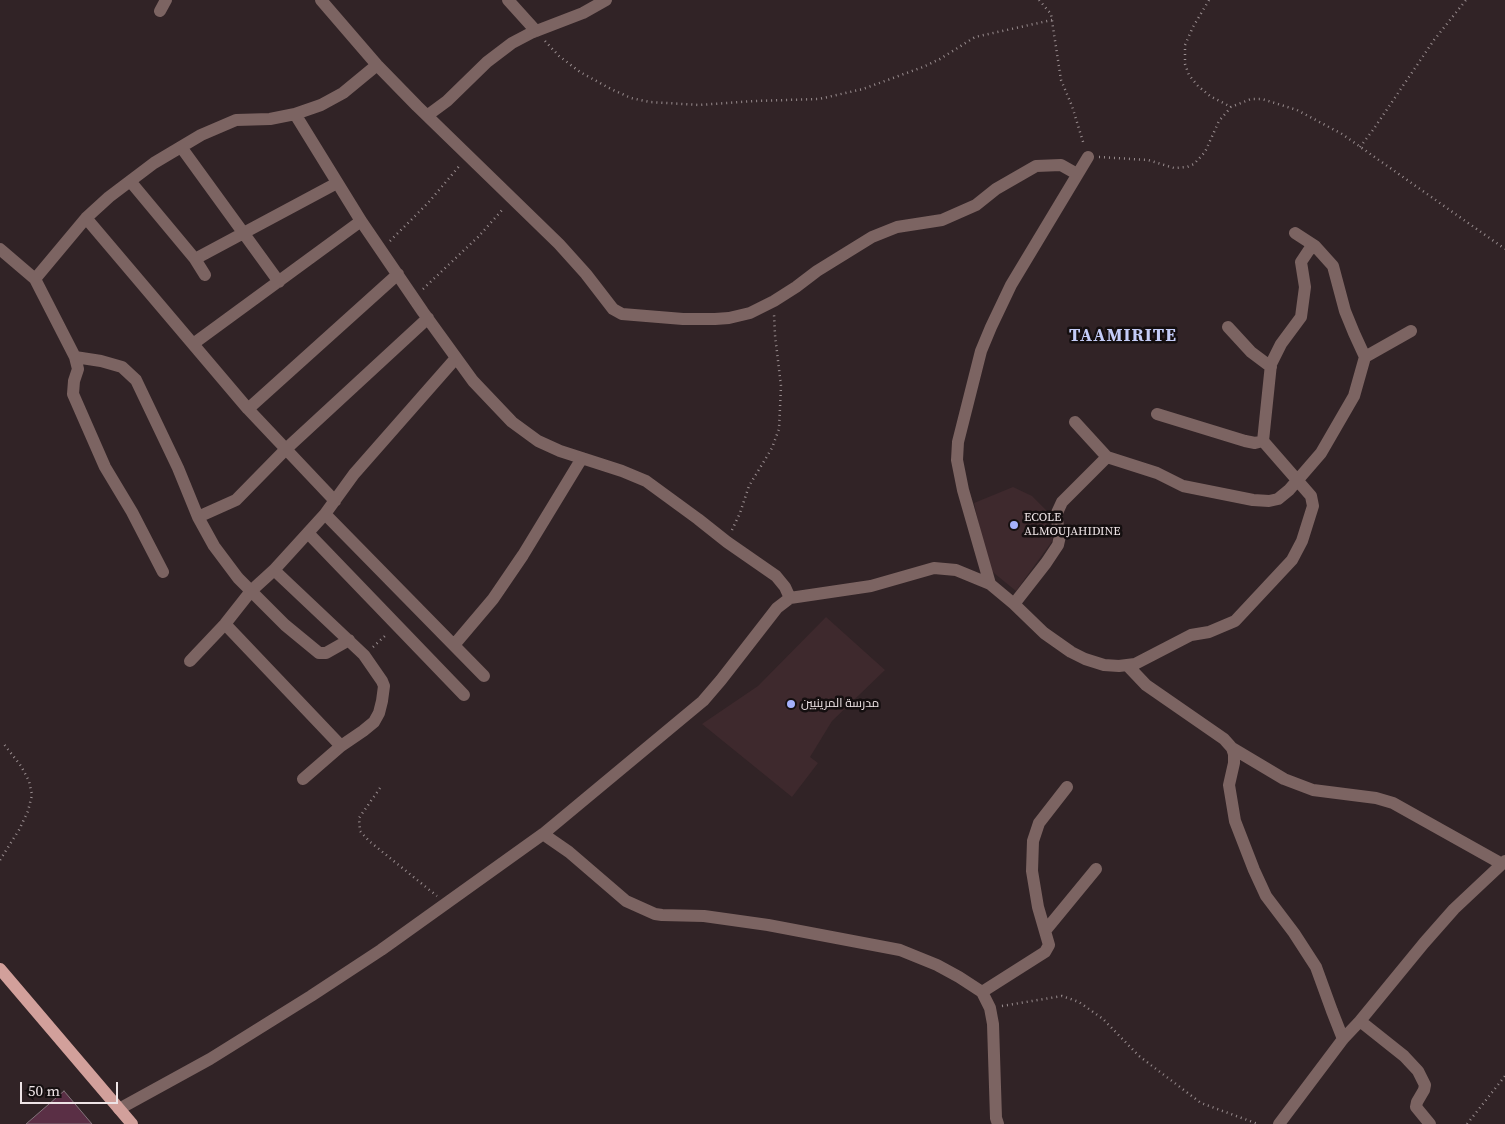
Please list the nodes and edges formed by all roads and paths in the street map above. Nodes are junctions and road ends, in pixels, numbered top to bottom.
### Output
1 (166, 0) edge
2 (321, 0) edge
3 (508, 0) edge
4 (606, 0) edge
5 (1040, 0) edge
6 (1209, 0) edge
7 (1466, 0) edge
8 (160, 12) dead end
9 (1052, 20) junction
10 (536, 31) junction
11 (378, 65) junction
12 (1232, 107) junction
13 (295, 114) junction
14 (428, 115) junction
15 (181, 147) junction
16 (1360, 147) junction
17 (469, 156) junction
18 (1088, 157) junction
19 (1077, 174) junction
20 (130, 181) junction
21 (337, 183) junction
22 (513, 198) junction
23 (86, 218) junction
24 (361, 221) junction
25 (243, 233) junction
26 (1295, 234) dead end
27 (1315, 246) junction
28 (0, 249) edge
29 (381, 249) junction
30 (1505, 249) edge
31 (195, 259) junction
32 (398, 274) junction
33 (205, 275) dead end
34 (35, 279) junction
35 (279, 282) junction
36 (414, 297) junction
37 (774, 301) junction
38 (428, 318) junction
39 (1228, 327) dead end
40 (1412, 331) dead end
41 (193, 344) junction
42 (75, 357) junction
43 (1365, 357) junction
44 (456, 358) junction
45 (1271, 367) junction
46 (248, 409) junction
47 (1157, 414) dead end
48 (1075, 422) dead end
49 (1263, 441) junction
50 (286, 449) junction
51 (582, 458) junction
52 (1107, 458) junction
53 (1297, 481) junction
54 (335, 501) junction
55 (325, 514) junction
56 (198, 517) junction
57 (308, 532) junction
58 (727, 542) junction
59 (274, 570) junction
60 (163, 572) dead end
61 (990, 584) junction
62 (251, 591) junction
63 (790, 598) junction
64 (1014, 604) junction
65 (225, 624) junction
66 (397, 625) junction
67 (349, 640) junction
68 (454, 645) junction
69 (364, 655) junction
70 (190, 661) dead end
71 (1127, 665) junction
72 (484, 676) dead end
73 (464, 695) dead end
74 (3, 743) dead end
75 (341, 746) junction
76 (1232, 748) junction
77 (303, 778) dead end
78 (1067, 787) dead end
79 (380, 788) dead end
80 (542, 834) junction
81 (0, 860) edge
82 (1504, 862) edge
83 (1096, 869) dead end
84 (446, 903) junction
85 (1045, 931) junction
86 (0, 969) edge
87 (982, 992) junction
88 (990, 1008) junction
89 (1360, 1021) junction
90 (1343, 1039) junction
91 (1505, 1076) edge
92 (119, 1109) junction
93 (132, 1124) edge
94 (998, 1124) edge
95 (1258, 1124) edge
96 (1279, 1124) edge
97 (1430, 1124) edge
98 (1467, 1124) edge

1 - 8 street
2 - 11 street
3 - 10 street
4 - 10 street
5 - 9 path
6 - 12 path
7 - 16 path
9 - 10 path
9 - 18 path
10 - 14 street
11 - 13 street
11 - 14 street
12 - 16 path
12 - 18 path
13 - 15 street
13 - 21 street
14 - 17 street
15 - 20 street
15 - 25 street
16 - 30 path
17 - 22 street
17 - 29 path
18 - 19 street
19 - 37 street
19 - 61 street
20 - 23 street
20 - 31 street
21 - 24 street
21 - 25 street
22 - 36 path
22 - 37 street
23 - 34 street
23 - 41 street
24 - 29 street
24 - 35 street
25 - 31 street
25 - 35 street
26 - 27 street
27 - 43 street
27 - 45 street
28 - 34 street
29 - 32 street
31 - 33 street
32 - 36 street
32 - 46 street
34 - 42 street
35 - 41 street
36 - 38 street
37 - 58 path
38 - 44 street
38 - 50 street
39 - 45 street
40 - 43 street
41 - 46 street
42 - 56 street
42 - 60 street
43 - 53 street
44 - 51 street
44 - 54 street
45 - 49 street
46 - 50 street
47 - 49 street
48 - 52 street
49 - 53 street
50 - 54 street
50 - 56 street
51 - 58 street
51 - 68 street
52 - 53 street
52 - 64 street
53 - 71 street
54 - 55 street
55 - 57 street
55 - 68 street
56 - 62 street
57 - 59 street
57 - 66 street
58 - 63 street
59 - 62 street
59 - 67 street
61 - 63 street
61 - 64 street
62 - 65 street
62 - 67 street
63 - 80 street
64 - 71 street
65 - 70 street
65 - 75 street
66 - 69 path
66 - 73 street
67 - 69 street
68 - 72 street
69 - 75 street
71 - 76 street
74 - 81 path
75 - 77 street
76 - 82 street
76 - 90 street
78 - 85 street
79 - 84 path
80 - 84 street
80 - 87 street
82 - 89 street
83 - 85 street
84 - 92 street
85 - 87 street
86 - 92 main road
87 - 88 street
88 - 94 street
88 - 95 path
89 - 90 street
89 - 97 street
90 - 96 street
91 - 98 path
92 - 93 main road

